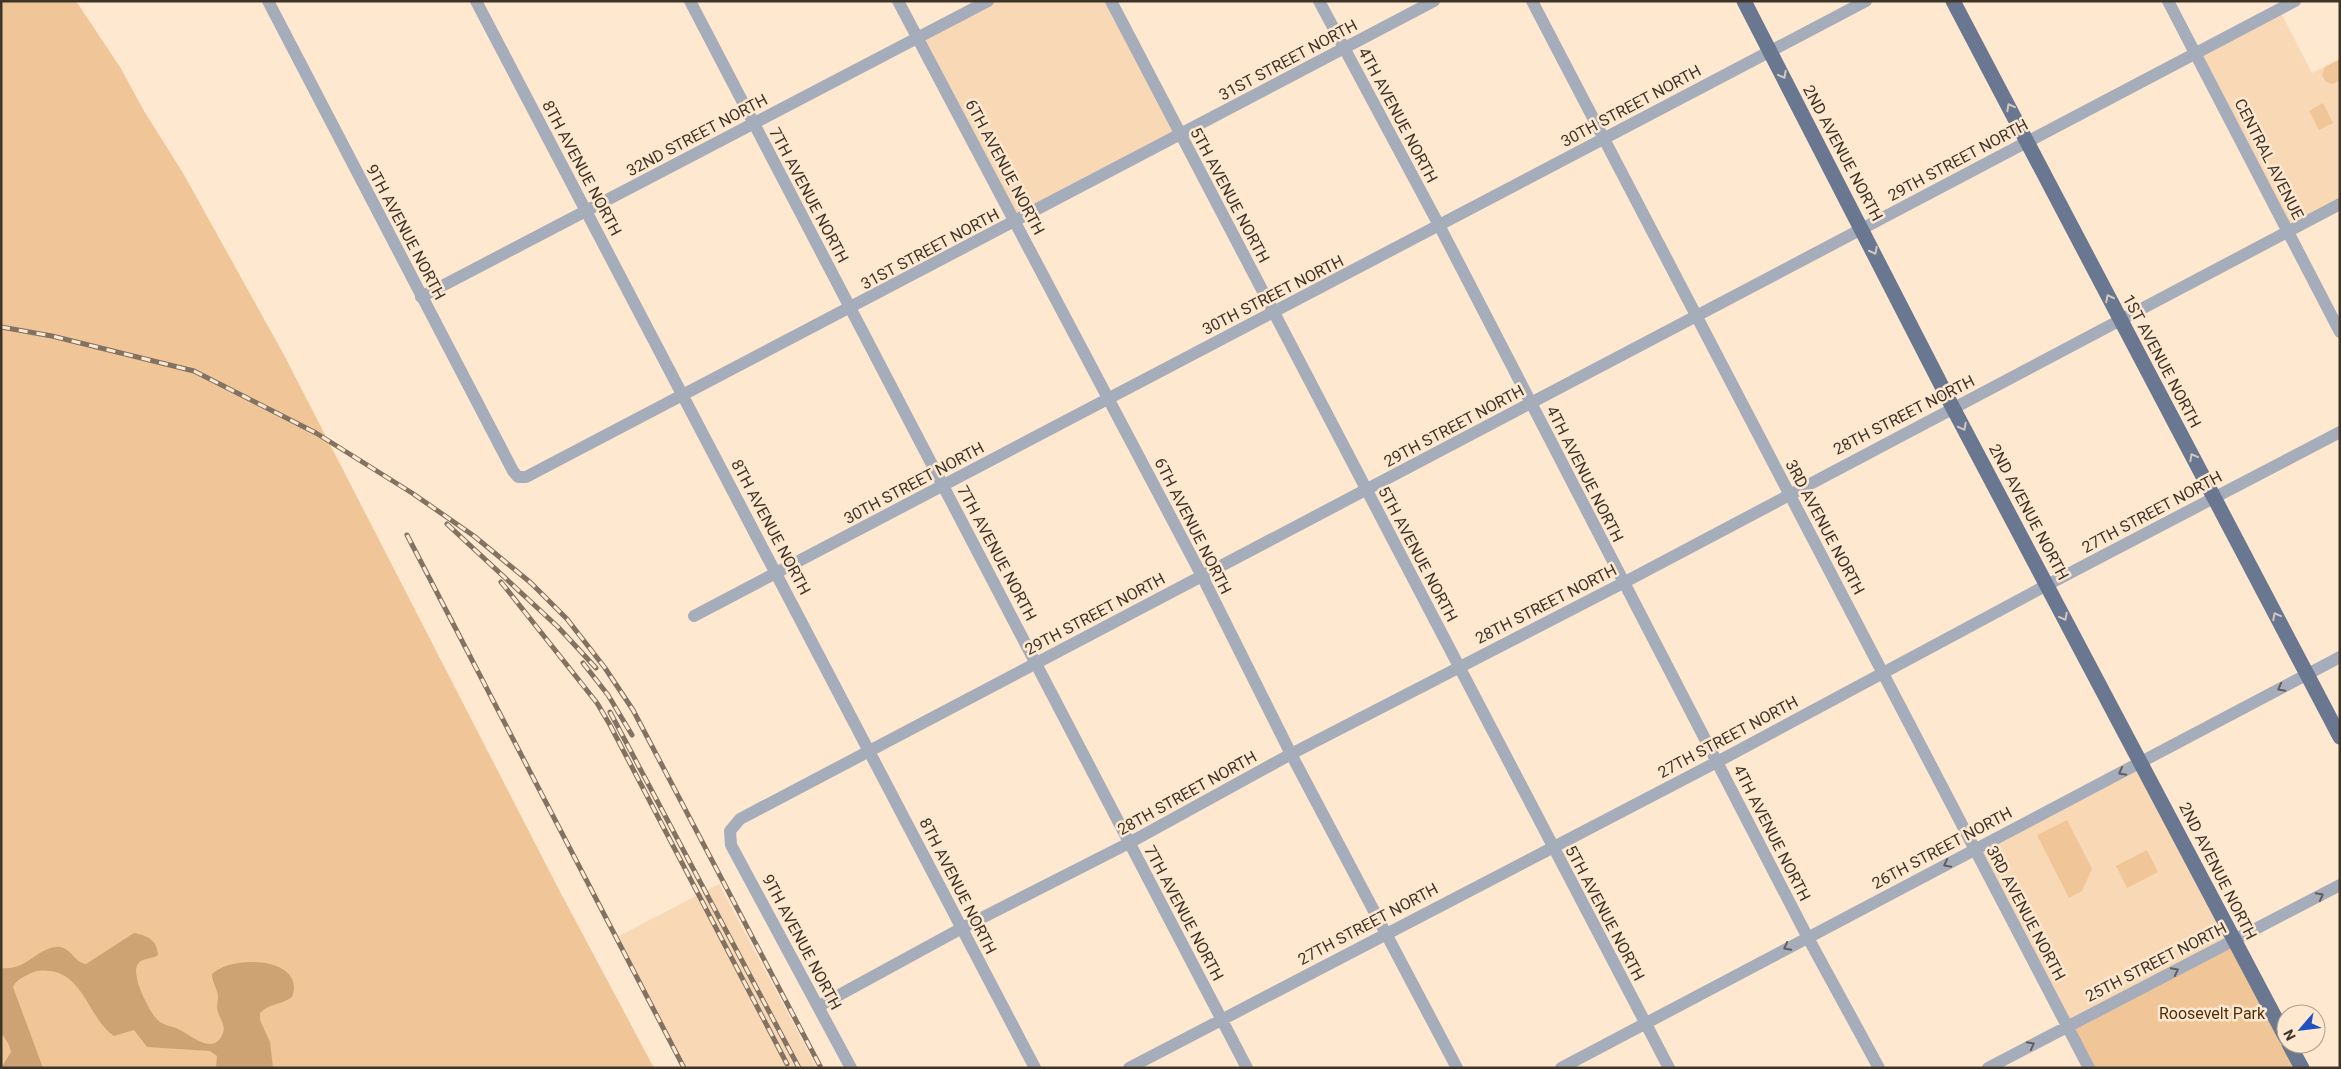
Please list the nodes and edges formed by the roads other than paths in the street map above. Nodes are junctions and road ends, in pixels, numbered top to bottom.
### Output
1 (268, 1) edge
2 (476, 1) edge
3 (690, 1) edge
4 (898, 1) edge
5 (988, 1) edge
6 (1111, 1) edge
7 (1319, 1) edge
8 (1434, 1) edge
9 (1532, 1) edge
10 (1744, 1) edge
11 (1866, 1) edge
12 (1953, 1) edge
13 (2168, 1) edge
14 (2294, 1) edge
15 (917, 38) junction
16 (1344, 50) junction
17 (1770, 51) junction
18 (2196, 53) junction
19 (754, 124) junction
20 (1181, 135) junction
21 (1605, 138) junction
22 (2028, 142) junction
23 (2340, 204) edge
24 (586, 212) junction
25 (1016, 222) junction
26 (1440, 227) junction
27 (1863, 229) junction
28 (2288, 231) junction
29 (421, 297) junction
30 (850, 309) junction
31 (1274, 312) junction
32 (1697, 316) junction
33 (2121, 320) junction
34 (2340, 332) edge
35 (683, 396) junction
36 (1109, 399) junction
37 (1530, 404) junction
38 (1953, 408) junction
39 (2340, 432) edge
40 (518, 476) joint
41 (944, 486) junction
42 (1366, 491) junction
43 (1788, 494) junction
44 (2214, 498) junction
45 (777, 572) junction
46 (1202, 576) junction
47 (1623, 582) junction
48 (2047, 585) junction
49 (694, 616) dead end
50 (2340, 657) edge
51 (1037, 663) junction
52 (1459, 666) junction
53 (1883, 672) junction
54 (2307, 674) junction
55 (2340, 737) edge
56 (870, 751) junction
57 (1291, 754) junction
58 (1717, 762) junction
59 (2142, 762) junction
60 (730, 830) joint
61 (1129, 843) junction
62 (1552, 847) junction
63 (1974, 850) junction
64 (2340, 885) edge
65 (962, 928) junction
66 (1385, 933) junction
67 (1808, 936) junction
68 (2234, 940) junction
69 (818, 1006) junction
70 (1222, 1018) junction
71 (2276, 1019) edge
72 (1645, 1022) junction
73 (2067, 1026) junction
74 (2294, 1054) edge
75 (852, 1068) edge
76 (1035, 1068) edge
77 (1129, 1068) edge
78 (1247, 1068) edge
79 (1456, 1068) edge
80 (1561, 1068) edge
81 (1669, 1068) edge
82 (1879, 1068) edge
83 (1988, 1068) edge
84 (2089, 1068) edge
85 (2302, 1068) edge

1 - 29 street, 9TH AVENUE NORTH
2 - 24 street, 8TH AVENUE NORTH
3 - 19 street, 7TH AVENUE NORTH
4 - 15 street, 6TH AVENUE NORTH
5 - 15 street, 32ND STREET NORTH
6 - 20 street, 5TH AVENUE NORTH
7 - 16 street, 4TH AVENUE NORTH
8 - 16 street, 31ST STREET NORTH
9 - 21 street, 3RD AVENUE NORTH
10 - 17 main road, 2ND AVENUE NORTH
11 - 17 street, 30TH STREET NORTH
22 -> 12 main road, 1ST AVENUE NORTH
13 - 18 street, CENTRAL AVENUE
14 - 18 street, 29TH STREET NORTH
15 - 19 street, 32ND STREET NORTH
15 - 25 street, 6TH AVENUE NORTH
16 - 20 street, 31ST STREET NORTH
16 - 26 street, 4TH AVENUE NORTH
17 - 21 street, 30TH STREET NORTH
17 -> 27 main road, 2ND AVENUE NORTH
18 - 22 street, 29TH STREET NORTH
18 - 28 street, CENTRAL AVENUE
19 - 24 street, 32ND STREET NORTH
19 - 30 street, 7TH AVENUE NORTH
20 - 25 street, 31ST STREET NORTH
20 - 31 street, 5TH AVENUE NORTH
21 - 26 street, 30TH STREET NORTH
21 - 32 street, 3RD AVENUE NORTH
22 - 27 street, 29TH STREET NORTH
33 -> 22 main road, 1ST AVENUE NORTH
23 - 28 street, 28TH STREET NORTH
24 - 29 street, 32ND STREET NORTH
24 - 35 street, 8TH AVENUE NORTH
25 - 30 street, 31ST STREET NORTH
25 - 36 street, 6TH AVENUE NORTH
26 - 31 street, 30TH STREET NORTH
26 - 37 street, 4TH AVENUE NORTH
27 - 32 street, 29TH STREET NORTH
27 -> 38 main road, 2ND AVENUE NORTH
28 - 33 street, 28TH STREET NORTH
28 - 34 street, CENTRAL AVENUE
29 - 40 street, 9TH AVENUE NORTH
30 - 35 street, 31ST STREET NORTH
30 - 41 street, 7TH AVENUE NORTH
31 - 36 street, 30TH STREET NORTH
31 - 42 street, 5TH AVENUE NORTH
32 - 37 street, 29TH STREET NORTH
32 - 43 street, 3RD AVENUE NORTH
33 - 38 street, 28TH STREET NORTH
44 -> 33 main road, 1ST AVENUE NORTH
35 - 40 street, 31ST STREET NORTH
35 - 45 street, 8TH AVENUE NORTH
36 - 41 street, 30TH STREET NORTH
36 - 46 street, 6TH AVENUE NORTH
37 - 42 street, 29TH STREET NORTH
37 - 47 street, 4TH AVENUE NORTH
38 - 43 street, 28TH STREET NORTH
38 -> 48 main road, 2ND AVENUE NORTH
39 - 44 street, 27TH STREET NORTH
41 - 45 street, 30TH STREET NORTH
41 - 51 street, 7TH AVENUE NORTH
42 - 46 street, 29TH STREET NORTH
42 - 52 street, 5TH AVENUE NORTH
43 - 47 street, 28TH STREET NORTH
43 - 53 street, 3RD AVENUE NORTH
44 - 48 street, 27TH STREET NORTH
54 -> 44 main road, 1ST AVENUE NORTH
45 - 49 street, 30TH STREET NORTH
45 - 56 street, 8TH AVENUE NORTH
46 - 51 street, 29TH STREET NORTH
46 - 57 street, 6TH AVENUE NORTH
47 - 52 street, 28TH STREET NORTH
47 - 58 street, 4TH AVENUE NORTH
48 - 53 street, 27TH STREET NORTH
48 -> 59 main road, 2ND AVENUE NORTH
50 - 54 street, 26TH STREET NORTH
51 - 56 street, 29TH STREET NORTH
51 - 61 street, 7TH AVENUE NORTH
52 - 57 street, 28TH STREET NORTH
52 - 62 street, 5TH AVENUE NORTH
53 - 58 street, 27TH STREET NORTH
53 - 63 street, 3RD AVENUE NORTH
54 - 55 main road, 1ST AVENUE NORTH
54 -> 59 street, 26TH STREET NORTH
56 - 60 street, 29TH STREET NORTH
56 - 65 street, 8TH AVENUE NORTH
57 - 61 street, 28TH STREET NORTH
57 - 66 street, 6TH AVENUE NORTH
58 - 62 street, 27TH STREET NORTH
58 - 67 street, 4TH AVENUE NORTH
59 -> 63 street, 26TH STREET NORTH
59 - 68 main road, 2ND AVENUE NORTH
60 - 69 street, 9TH AVENUE NORTH
61 - 65 street, 28TH STREET NORTH
61 - 70 street, 7TH AVENUE NORTH
62 - 66 street, 27TH STREET NORTH
62 - 72 street, 5TH AVENUE NORTH
63 -> 67 street, 26TH STREET NORTH
63 - 73 street, 3RD AVENUE NORTH
68 -> 64 street, 25TH STREET NORTH
65 - 69 street, 28TH STREET NORTH
65 - 76 street, 8TH AVENUE NORTH
66 - 70 street, 27TH STREET NORTH
66 - 79 street, 6TH AVENUE NORTH
67 -> 72 street, 26TH STREET NORTH
67 - 82 street, 4TH AVENUE NORTH
68 - 71 main road, 2ND AVENUE NORTH
73 -> 68 street, 25TH STREET NORTH
69 - 75 street, 9TH AVENUE NORTH
70 - 77 street, 27TH STREET NORTH
70 - 78 street, 7TH AVENUE NORTH
72 - 80 street, 26TH STREET NORTH
72 - 81 street, 5TH AVENUE NORTH
83 -> 73 street, 25TH STREET NORTH
73 - 84 street, 3RD AVENUE NORTH
74 - 85 main road

